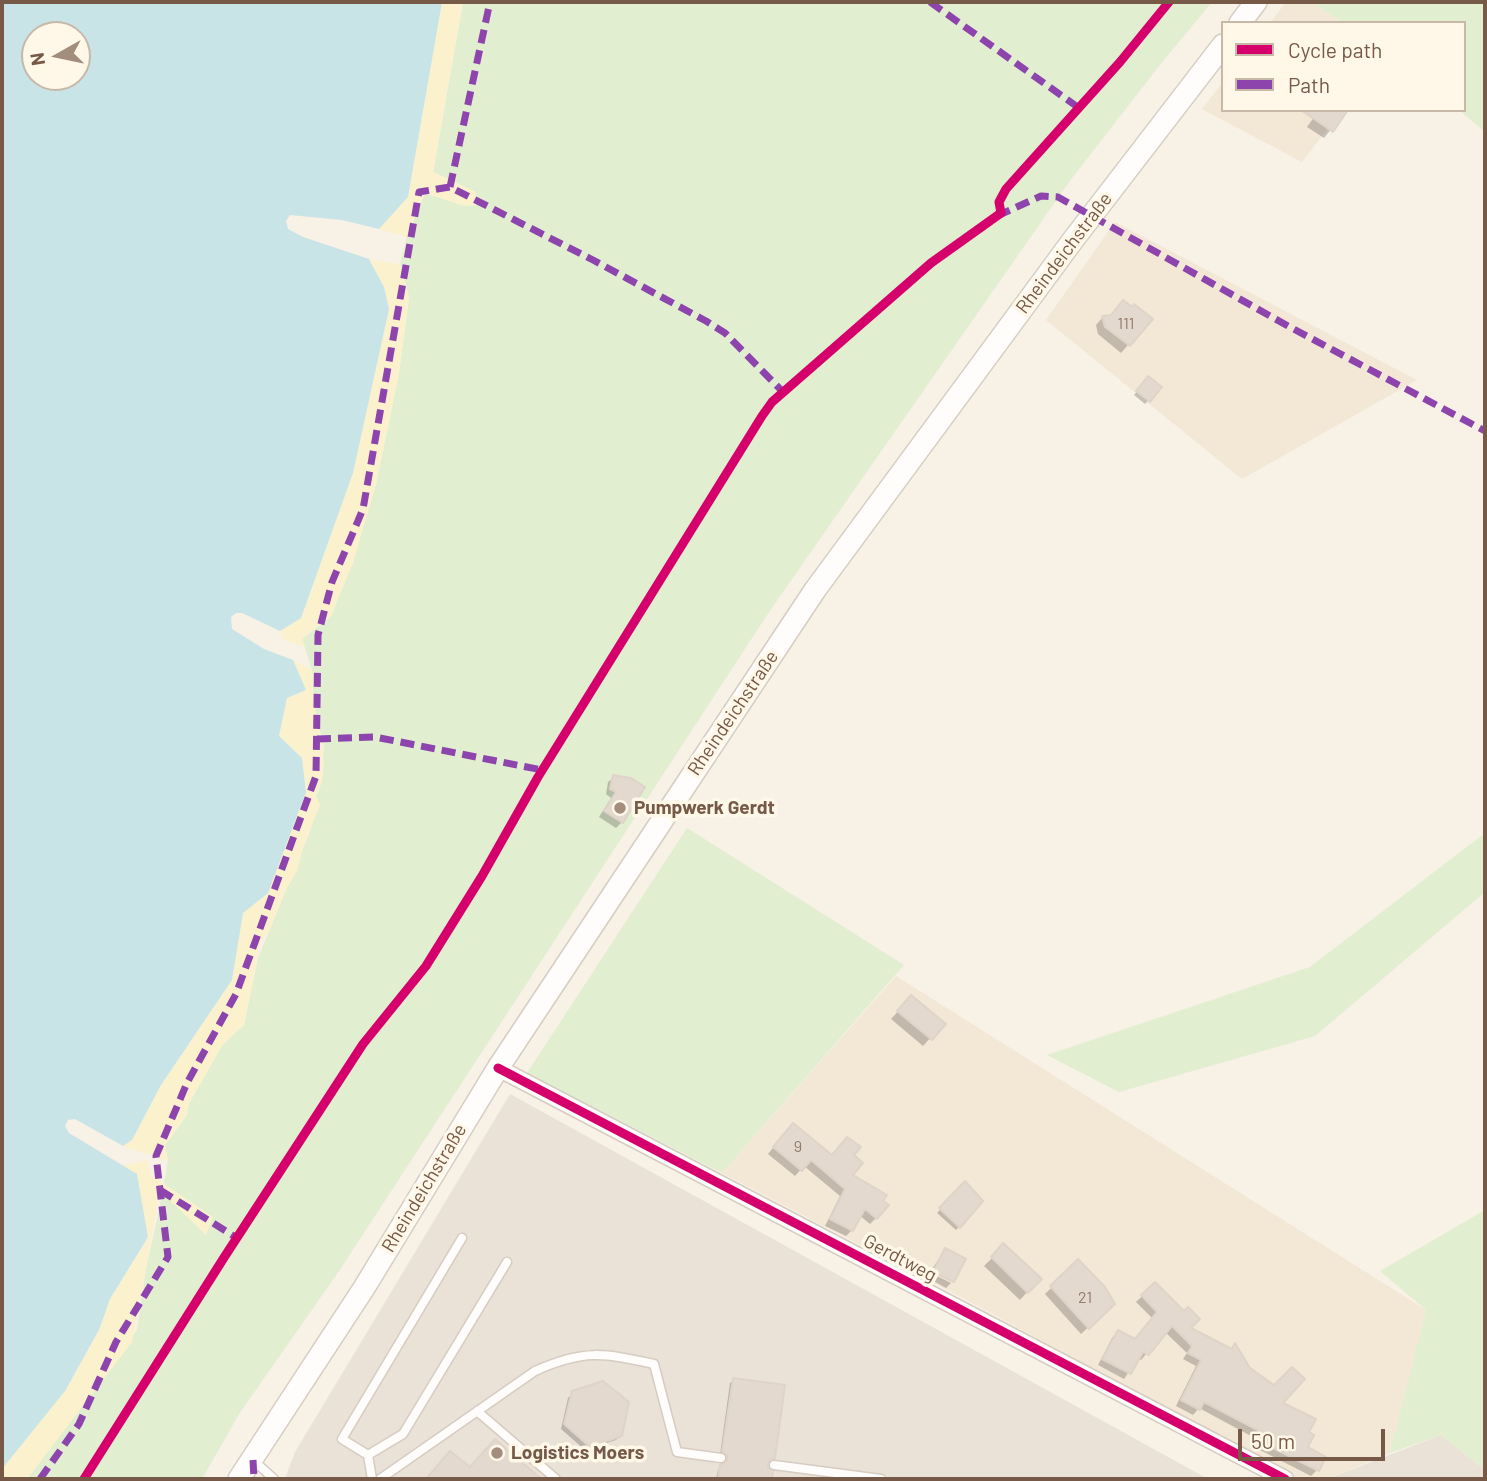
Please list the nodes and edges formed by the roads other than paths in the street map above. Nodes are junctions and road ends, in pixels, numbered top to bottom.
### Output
1 (1256, 2) edge
2 (1242, 21) edge
3 (1221, 49) edge
4 (498, 1068) junction
5 (462, 1238) dead end
6 (507, 1262) dead end
7 (477, 1411) junction
8 (368, 1455) junction
9 (721, 1458) dead end
10 (253, 1460) junction
11 (774, 1465) dead end
12 (239, 1479) edge
13 (274, 1479) edge
14 (372, 1479) edge
15 (380, 1479) edge
16 (556, 1479) edge
17 (881, 1479) edge
18 (1285, 1479) edge

1 - 2 main road
3 - 4 main road, Rheindeichstraße
4 - 10 main road, Rheindeichstraße
4 - 18 street, Gerdtweg
5 - 8 lane
6 - 8 lane
7 - 9 lane
7 - 15 lane
7 - 16 lane
8 - 14 lane
10 - 12 main road, Rheindeichstraße
10 - 13 lane
11 - 17 lane

